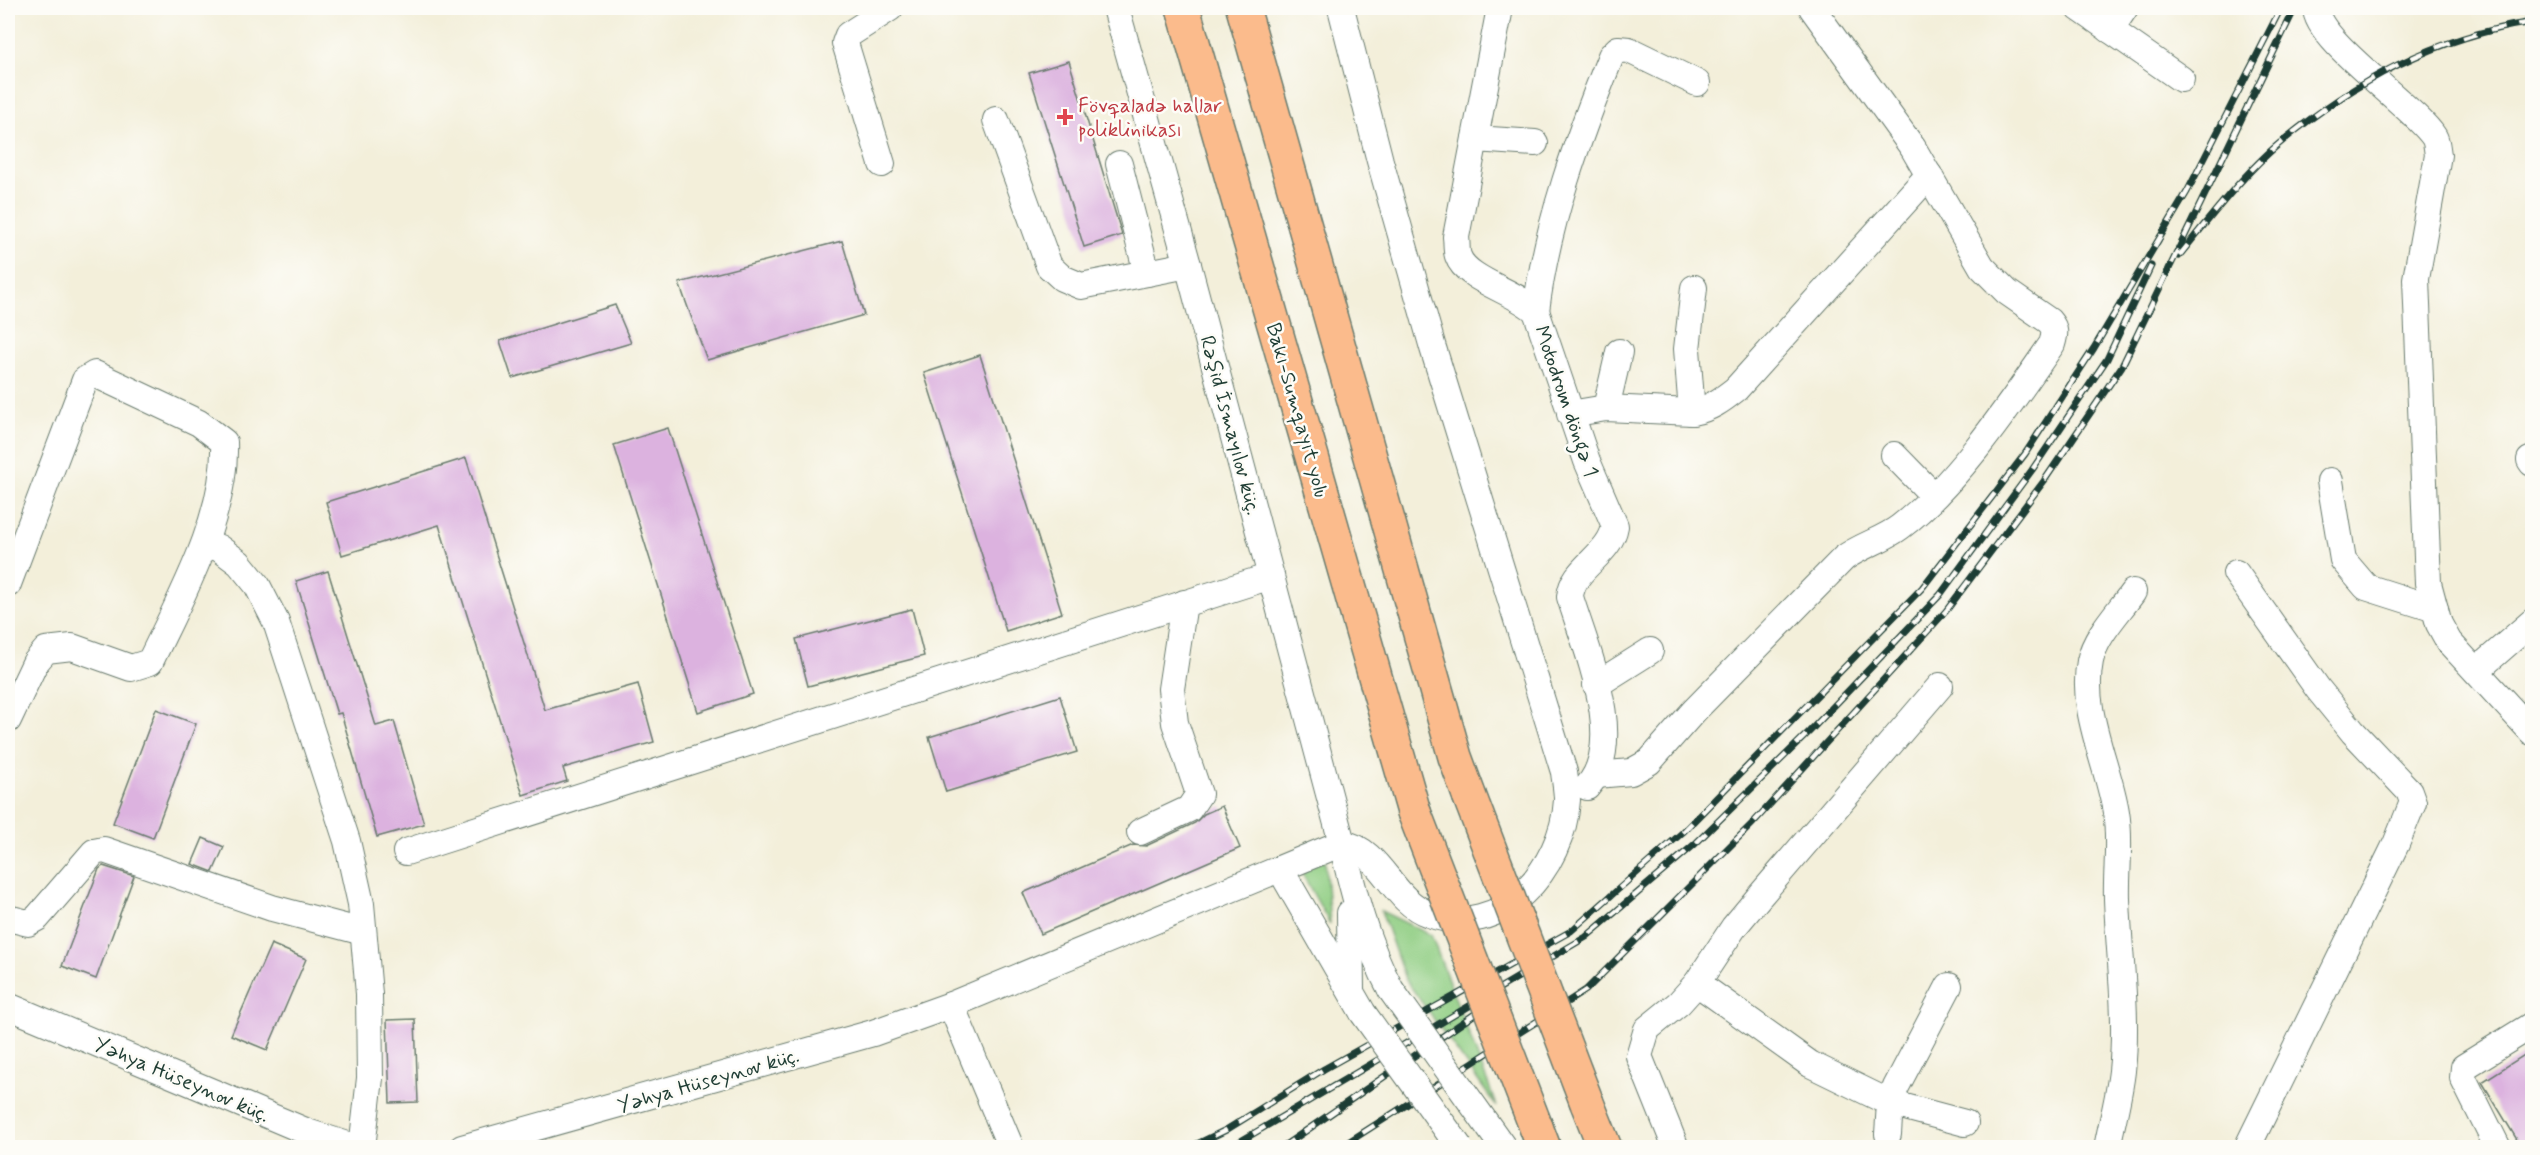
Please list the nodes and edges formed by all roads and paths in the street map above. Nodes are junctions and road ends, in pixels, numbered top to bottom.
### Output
1 (890, 8) edge
2 (1116, 8) edge
3 (1183, 8) edge
4 (1243, 8) edge
5 (1341, 8) edge
6 (1500, 8) edge
7 (1814, 8) edge
8 (2079, 8) edge
9 (2125, 8) edge
10 (2316, 8) edge
11 (2110, 30) junction
12 (2181, 79) dead end
13 (1697, 83) dead end
14 (996, 120) dead end
15 (1475, 139) junction
16 (1535, 143) dead end
17 (882, 164) dead end
18 (1119, 164) dead end
19 (1929, 175) junction
20 (1188, 265) junction
21 (1147, 273) junction
22 (1694, 288) dead end
23 (1536, 311) junction
24 (1619, 352) dead end
25 (1606, 408) junction
26 (1692, 412) junction
27 (1570, 414) junction
28 (1894, 455) dead end
29 (2330, 481) dead end
30 (1934, 496) junction
31 (206, 543) junction
32 (2236, 573) dead end
33 (1271, 576) junction
34 (8, 584) edge
35 (2133, 592) dead end
36 (1184, 603) junction
37 (2435, 609) junction
38 (2532, 622) edge
39 (1650, 651) dead end
40 (2477, 670) junction
41 (1596, 685) junction
42 (1940, 686) dead end
43 (8, 720) edge
44 (2532, 732) edge
45 (1596, 775) junction
46 (1567, 799) junction
47 (1140, 832) dead end
48 (1342, 843) junction
49 (406, 852) dead end
50 (1280, 868) junction
51 (1350, 881) junction
52 (8, 918) edge
53 (363, 932) junction
54 (1697, 983) junction
55 (1949, 986) dead end
56 (1357, 1003) junction
57 (951, 1005) junction
58 (8, 1006) edge
59 (2532, 1025) edge
60 (1890, 1103) junction
61 (1965, 1123) dead end
62 (1888, 1134) dead end
63 (1540, 1137) edge
64 (1503, 1147) edge
65 (360, 1148) edge
66 (462, 1148) edge
67 (1011, 1148) edge
68 (1460, 1148) edge
69 (1605, 1148) edge
70 (1676, 1148) edge
71 (2108, 1148) edge
72 (2247, 1148) edge
73 (2498, 1148) edge

1 - 17 street
2 - 20 street, Rəşid İsmayılov küç.
3 - 63 highway, Bakı-Sumqayıt yolu, bridge
4 - 69 highway, bridge
5 - 46 street
6 - 15 street, Motodrom döngə 1
7 - 19 street
8 - 11 street
9 - 11 street
10 - 37 street
11 - 12 street
13 - 23 street
14 - 21 street
15 - 16 street
15 - 23 street, Motodrom döngə 1
18 - 21 street
19 - 26 street
19 - 30 street
20 - 21 street
20 - 33 street, Rəşid İsmayılov küç.
22 - 26 street
23 - 27 street, Motodrom döngə 1
24 - 25 street
25 - 26 street
25 - 27 street
27 - 41 street, Motodrom döngə 1
28 - 30 street
29 - 37 street
30 - 45 street
31 - 34 street
31 - 43 street
31 - 53 street
32 - 72 street
33 - 36 street
33 - 48 street, Rəşid İsmayılov küç.
35 - 71 street
36 - 47 street
36 - 49 street
37 - 40 street
38 - 40 street
39 - 41 street
40 - 44 street
41 - 45 street, Motodrom döngə 1
42 - 54 street
45 - 46 street
46 - 48 street
48 - 50 street, Yəhya Hüseynov küç.
48 - 51 street, Rəşid İsmayılov küç.
50 - 56 street
50 - 57 street, Yəhya Hüseynov küç.
51 - 56 street
51 - 64 street, bridge
52 - 53 street
53 - 65 street
54 - 60 street
54 - 70 street
55 - 60 street
56 - 68 street, bridge
57 - 66 street, Yəhya Hüseynov küç.
57 - 67 street
58 - 65 street, Yəhya Hüseynov küç.
59 - 73 street
60 - 61 street
60 - 62 street

